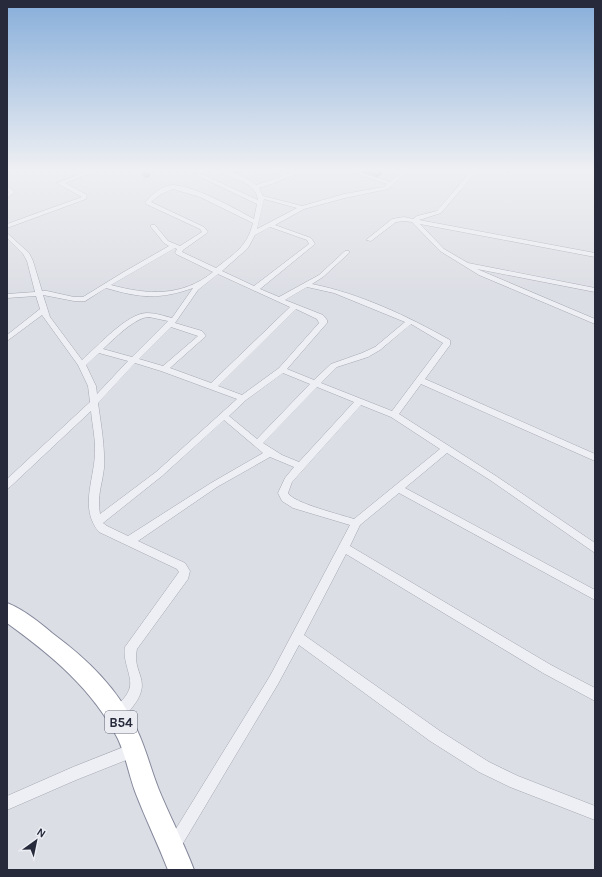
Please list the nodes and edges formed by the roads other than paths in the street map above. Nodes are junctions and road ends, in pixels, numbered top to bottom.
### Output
1 (46, 212) edge
2 (167, 212) edge
3 (236, 212) edge
4 (258, 212) edge
5 (294, 212) edge
6 (439, 212) edge
7 (414, 221) junction
8 (255, 222) junction
9 (269, 225) junction
10 (7, 226) edge
11 (153, 226) dead end
12 (253, 234) junction
13 (7, 235) edge
14 (369, 240) dead end
15 (177, 247) junction
16 (347, 252) dead end
17 (595, 255) edge
18 (462, 263) junction
19 (217, 271) junction
20 (202, 283) junction
21 (308, 285) junction
22 (106, 286) junction
23 (595, 287) edge
24 (255, 289) junction
25 (39, 294) junction
26 (7, 296) edge
27 (16, 296) junction
28 (279, 300) junction
29 (7, 301) edge
30 (295, 306) junction
31 (43, 310) junction
32 (410, 321) junction
33 (171, 322) junction
34 (595, 322) edge
35 (7, 339) edge
36 (98, 350) junction
37 (133, 359) junction
38 (82, 365) junction
39 (164, 370) junction
40 (282, 370) junction
41 (419, 380) junction
42 (316, 384) junction
43 (212, 387) junction
44 (243, 398) junction
45 (360, 401) junction
46 (94, 402) junction
47 (224, 416) junction
48 (394, 416) junction
49 (257, 444) junction
50 (446, 449) junction
51 (270, 453) junction
52 (595, 458) edge
53 (300, 466) junction
54 (7, 485) edge
55 (397, 488) junction
56 (97, 522) junction
57 (356, 523) junction
58 (129, 541) junction
59 (345, 548) junction
60 (595, 549) edge
61 (595, 595) edge
62 (7, 612) edge
63 (297, 637) junction
64 (595, 695) edge
65 (117, 715) junction
66 (134, 750) junction
67 (7, 803) edge
68 (595, 813) edge
69 (173, 847) junction
70 (180, 870) edge

1 - 10 street
2 - 15 street
3 - 8 street
4 - 8 street
5 - 9 street
6 - 7 street
7 - 14 street
7 - 17 street
7 - 18 street
8 - 12 street
9 - 12 street
9 - 24 street
11 - 15 street
12 - 19 street
13 - 25 street
15 - 19 street
15 - 22 street
16 - 21 street
18 - 23 street
18 - 34 street
19 - 20 street
19 - 24 street
20 - 22 street
20 - 33 street
21 - 28 street
21 - 32 street
22 - 25 street
24 - 28 street
25 - 27 street
25 - 31 street
26 - 27 street
27 - 29 street
28 - 30 street
30 - 40 street
30 - 43 street
31 - 35 street
31 - 38 street
32 - 41 street
32 - 42 street
33 - 36 street
33 - 37 street
33 - 39 street
36 - 37 street
36 - 38 street
37 - 39 street
37 - 46 street
38 - 46 street
39 - 43 street
40 - 42 street
40 - 44 street
41 - 48 street
41 - 52 street
42 - 45 street
42 - 49 street
43 - 44 street
44 - 47 street
45 - 48 street
45 - 53 street
46 - 54 street
46 - 56 street
47 - 49 street
47 - 56 street
48 - 50 street
49 - 51 street
50 - 55 street
50 - 60 street
51 - 53 street
51 - 58 street
53 - 57 street
55 - 57 street
55 - 61 street
56 - 58 street
57 - 59 street
58 - 65 street
59 - 63 street
59 - 64 street
62 - 65 highway, B54
63 - 68 street
63 - 69 street
65 - 66 highway, B54
66 - 67 street
66 - 69 highway, B54
69 - 70 highway, B54

